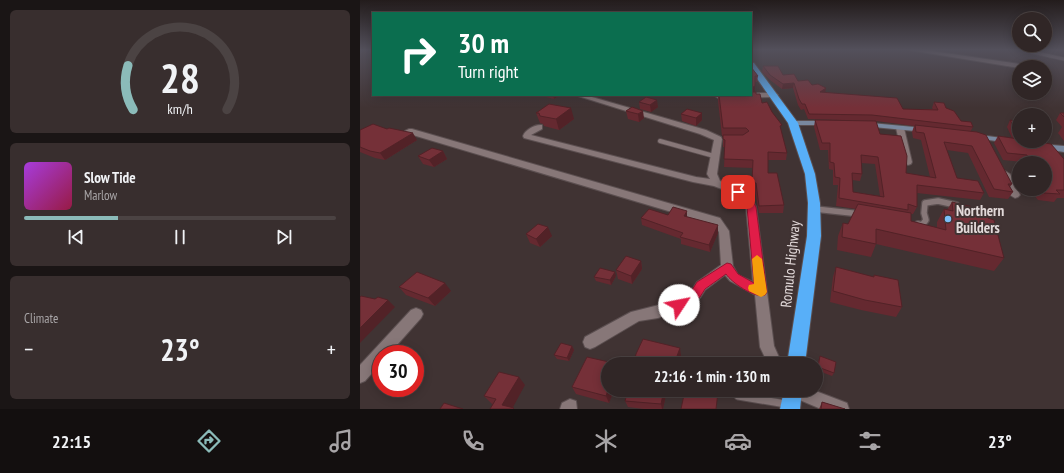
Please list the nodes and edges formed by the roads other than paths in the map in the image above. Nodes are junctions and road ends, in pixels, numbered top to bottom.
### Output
1 (754, 72) edge
2 (752, 95) edge
3 (775, 95) junction
4 (581, 96) edge
5 (793, 122) junction
6 (839, 124) edge
7 (854, 124) edge
8 (539, 127) dead end
9 (900, 128) junction
10 (409, 131) edge
11 (931, 131) edge
12 (970, 135) edge
13 (986, 137) junction
14 (660, 141) dead end
15 (1012, 141) edge
16 (1052, 147) edge
17 (1064, 149) edge
18 (992, 150) edge
19 (714, 156) junction
20 (908, 162) edge
21 (999, 163) edge
22 (716, 183) junction
23 (1012, 189) edge
24 (961, 206) edge
25 (814, 209) junction
26 (868, 215) edge
27 (913, 223) edge
28 (727, 267) junction
29 (761, 292) junction
30 (416, 314) dead end
31 (590, 342) dead end
32 (772, 357) edge
33 (797, 357) edge
34 (360, 376) edge
35 (765, 397) edge
36 (792, 398) edge
37 (841, 409) edge

1 - 3 highway, Romulo Highway
2 - 3 street
3 - 5 highway, Romulo Highway
4 - 19 street
5 - 6 street
5 - 25 highway, Romulo Highway
7 - 9 street
8 - 22 street
9 - 11 street
9 - 20 street
10 - 28 street
12 - 13 street
13 - 15 street
13 - 18 street
14 - 19 lane
16 - 17 street
19 - 22 street
21 - 23 street
22 - 29 street
24 - 27 lane
25 - 26 lane
25 - 33 highway, Romulo Highway
28 - 29 street
28 - 31 street
29 - 32 street
30 - 34 street
35 - 36 lane
36 - 37 street

